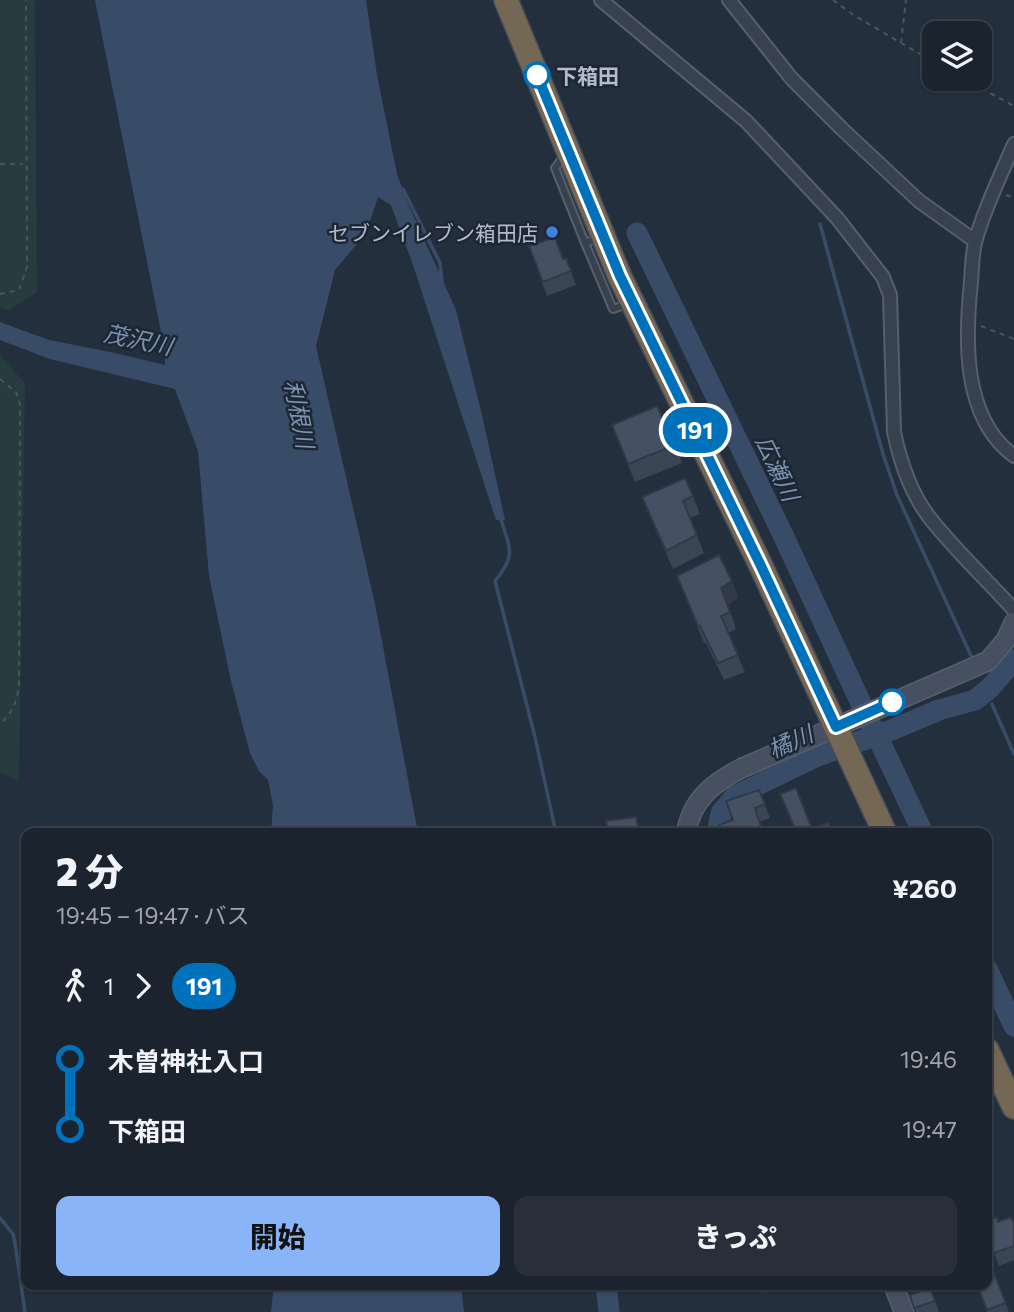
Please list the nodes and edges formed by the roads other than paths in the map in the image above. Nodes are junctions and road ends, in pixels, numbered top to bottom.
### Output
1 (506, 0) edge
2 (601, 0) edge
3 (729, 0) edge
4 (1014, 144) edge
5 (975, 241) junction
6 (1014, 456) edge
7 (1014, 610) edge
8 (1014, 622) edge
9 (844, 728) junction
10 (687, 828) edge
11 (883, 828) edge
12 (992, 1061) edge
13 (1014, 1107) edge
14 (895, 1290) edge
15 (904, 1312) edge

1 - 9 highway
2 - 7 street
3 - 5 street
4 - 5 street
5 - 6 street
8 - 9 street
9 - 10 street
9 - 11 highway
12 - 13 highway
14 - 15 street

